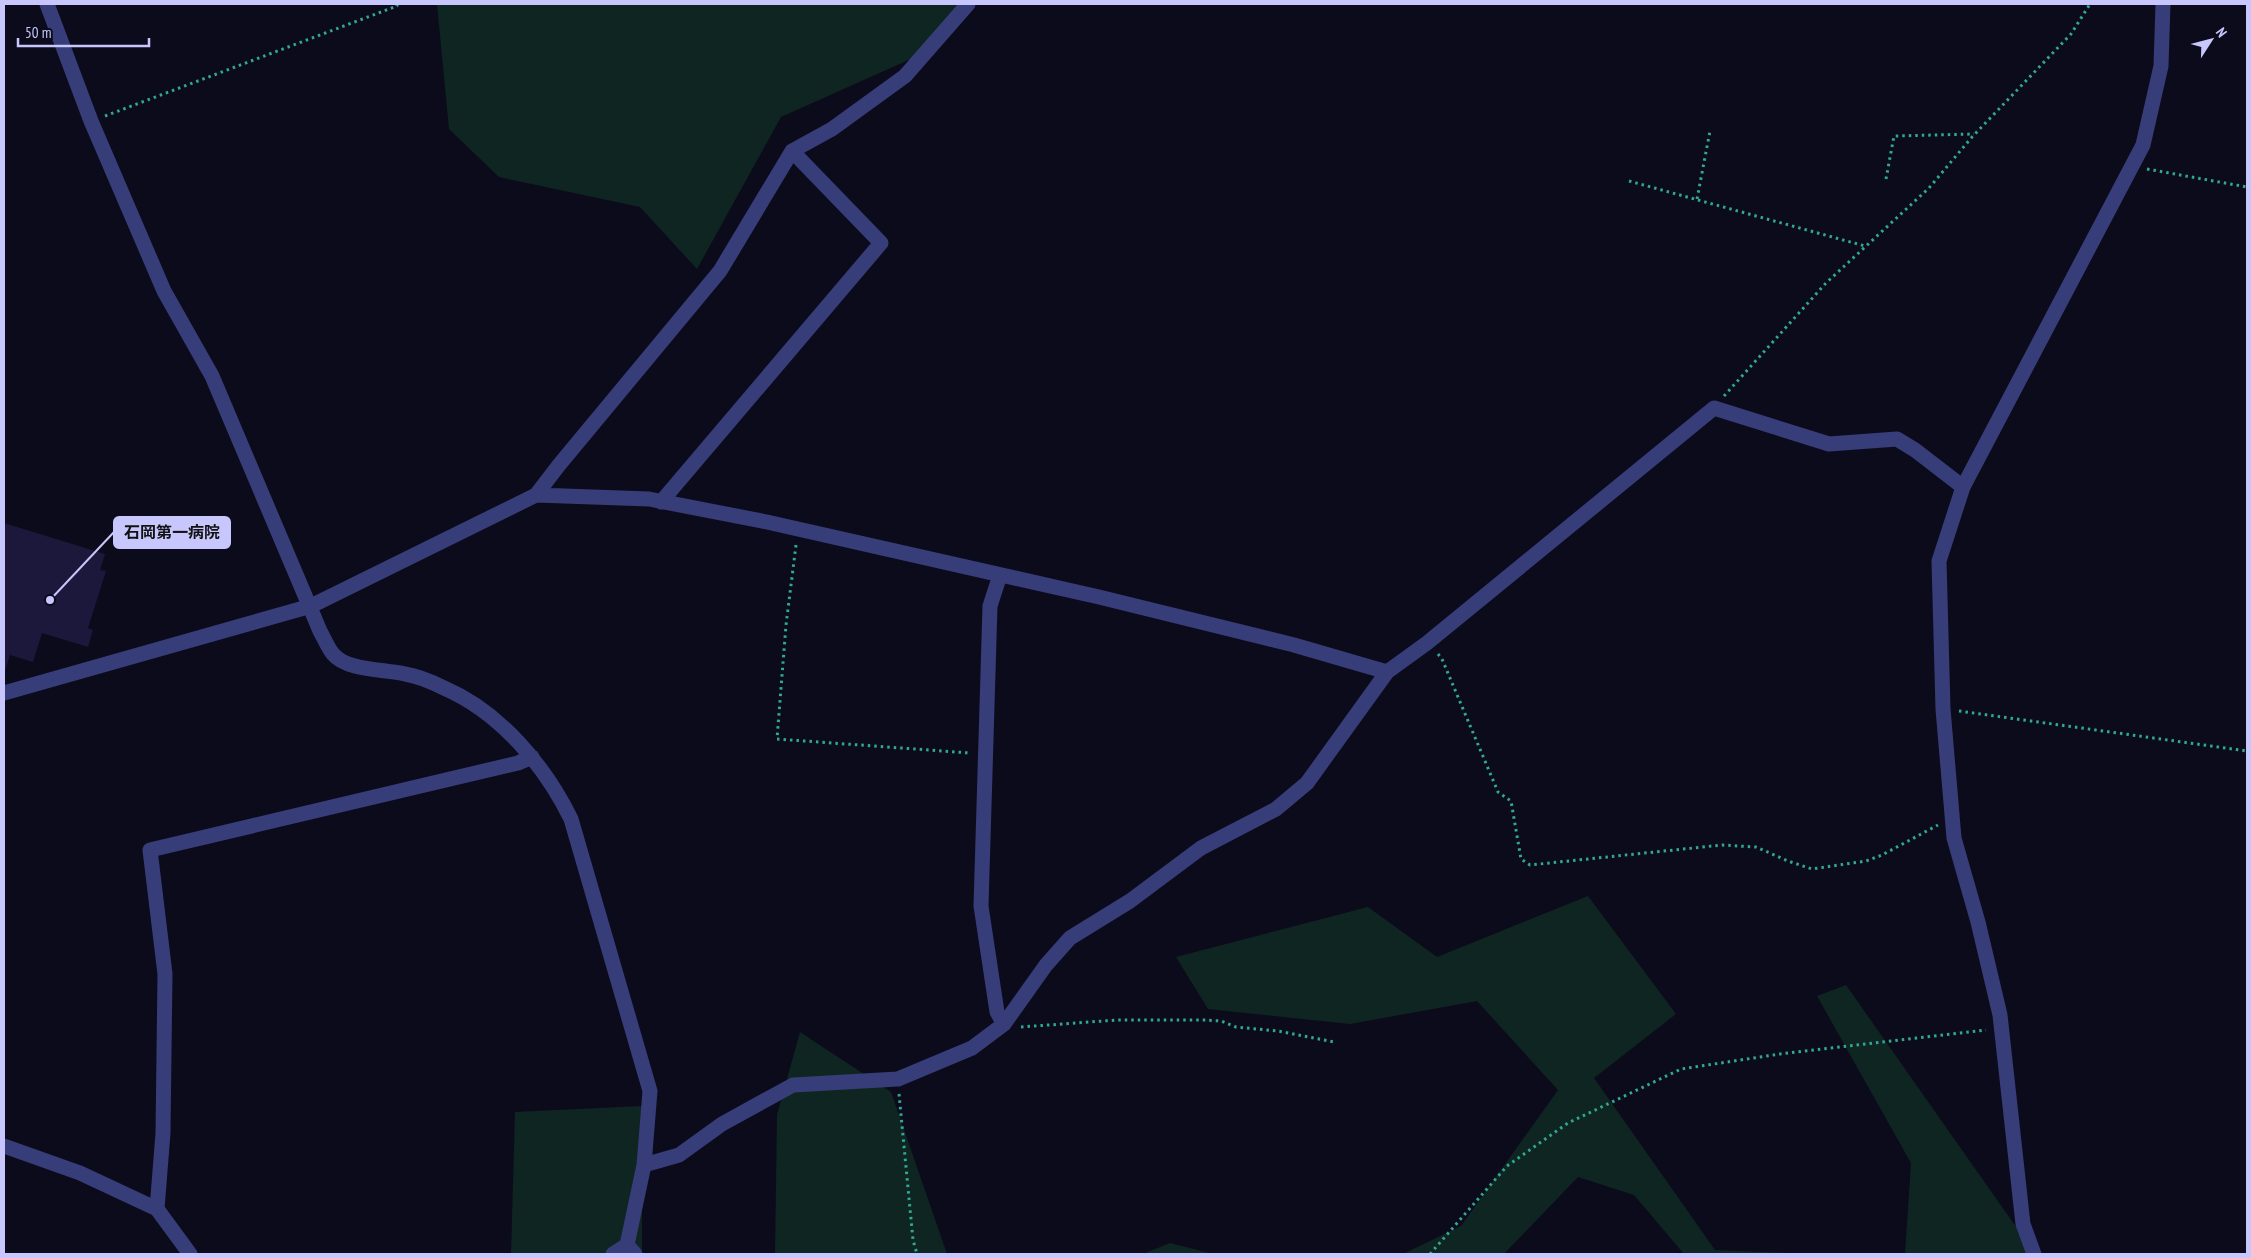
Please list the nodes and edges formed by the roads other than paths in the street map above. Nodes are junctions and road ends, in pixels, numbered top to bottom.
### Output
1 (47, 4) edge
2 (968, 4) edge
3 (2163, 4) edge
4 (792, 151) junction
5 (1963, 487) junction
6 (536, 495) junction
7 (661, 502) junction
8 (1000, 574) junction
9 (311, 606) junction
10 (1387, 672) junction
11 (4, 693) edge
12 (532, 757) junction
13 (1004, 1024) junction
14 (4, 1146) edge
15 (644, 1165) junction
16 (157, 1209) junction
17 (631, 1250) edge
18 (190, 1254) edge
19 (613, 1254) edge
20 (2034, 1254) edge

1 - 9 street
2 - 4 street
3 - 5 street
4 - 6 street
4 - 7 street
5 - 10 street
5 - 20 street
6 - 7 street
6 - 9 street
7 - 8 street
8 - 10 street
8 - 13 street
9 - 11 street
9 - 12 street
10 - 13 street
12 - 15 street
12 - 16 street
13 - 15 street
14 - 16 street
15 - 17 street
16 - 18 street
17 - 19 street

